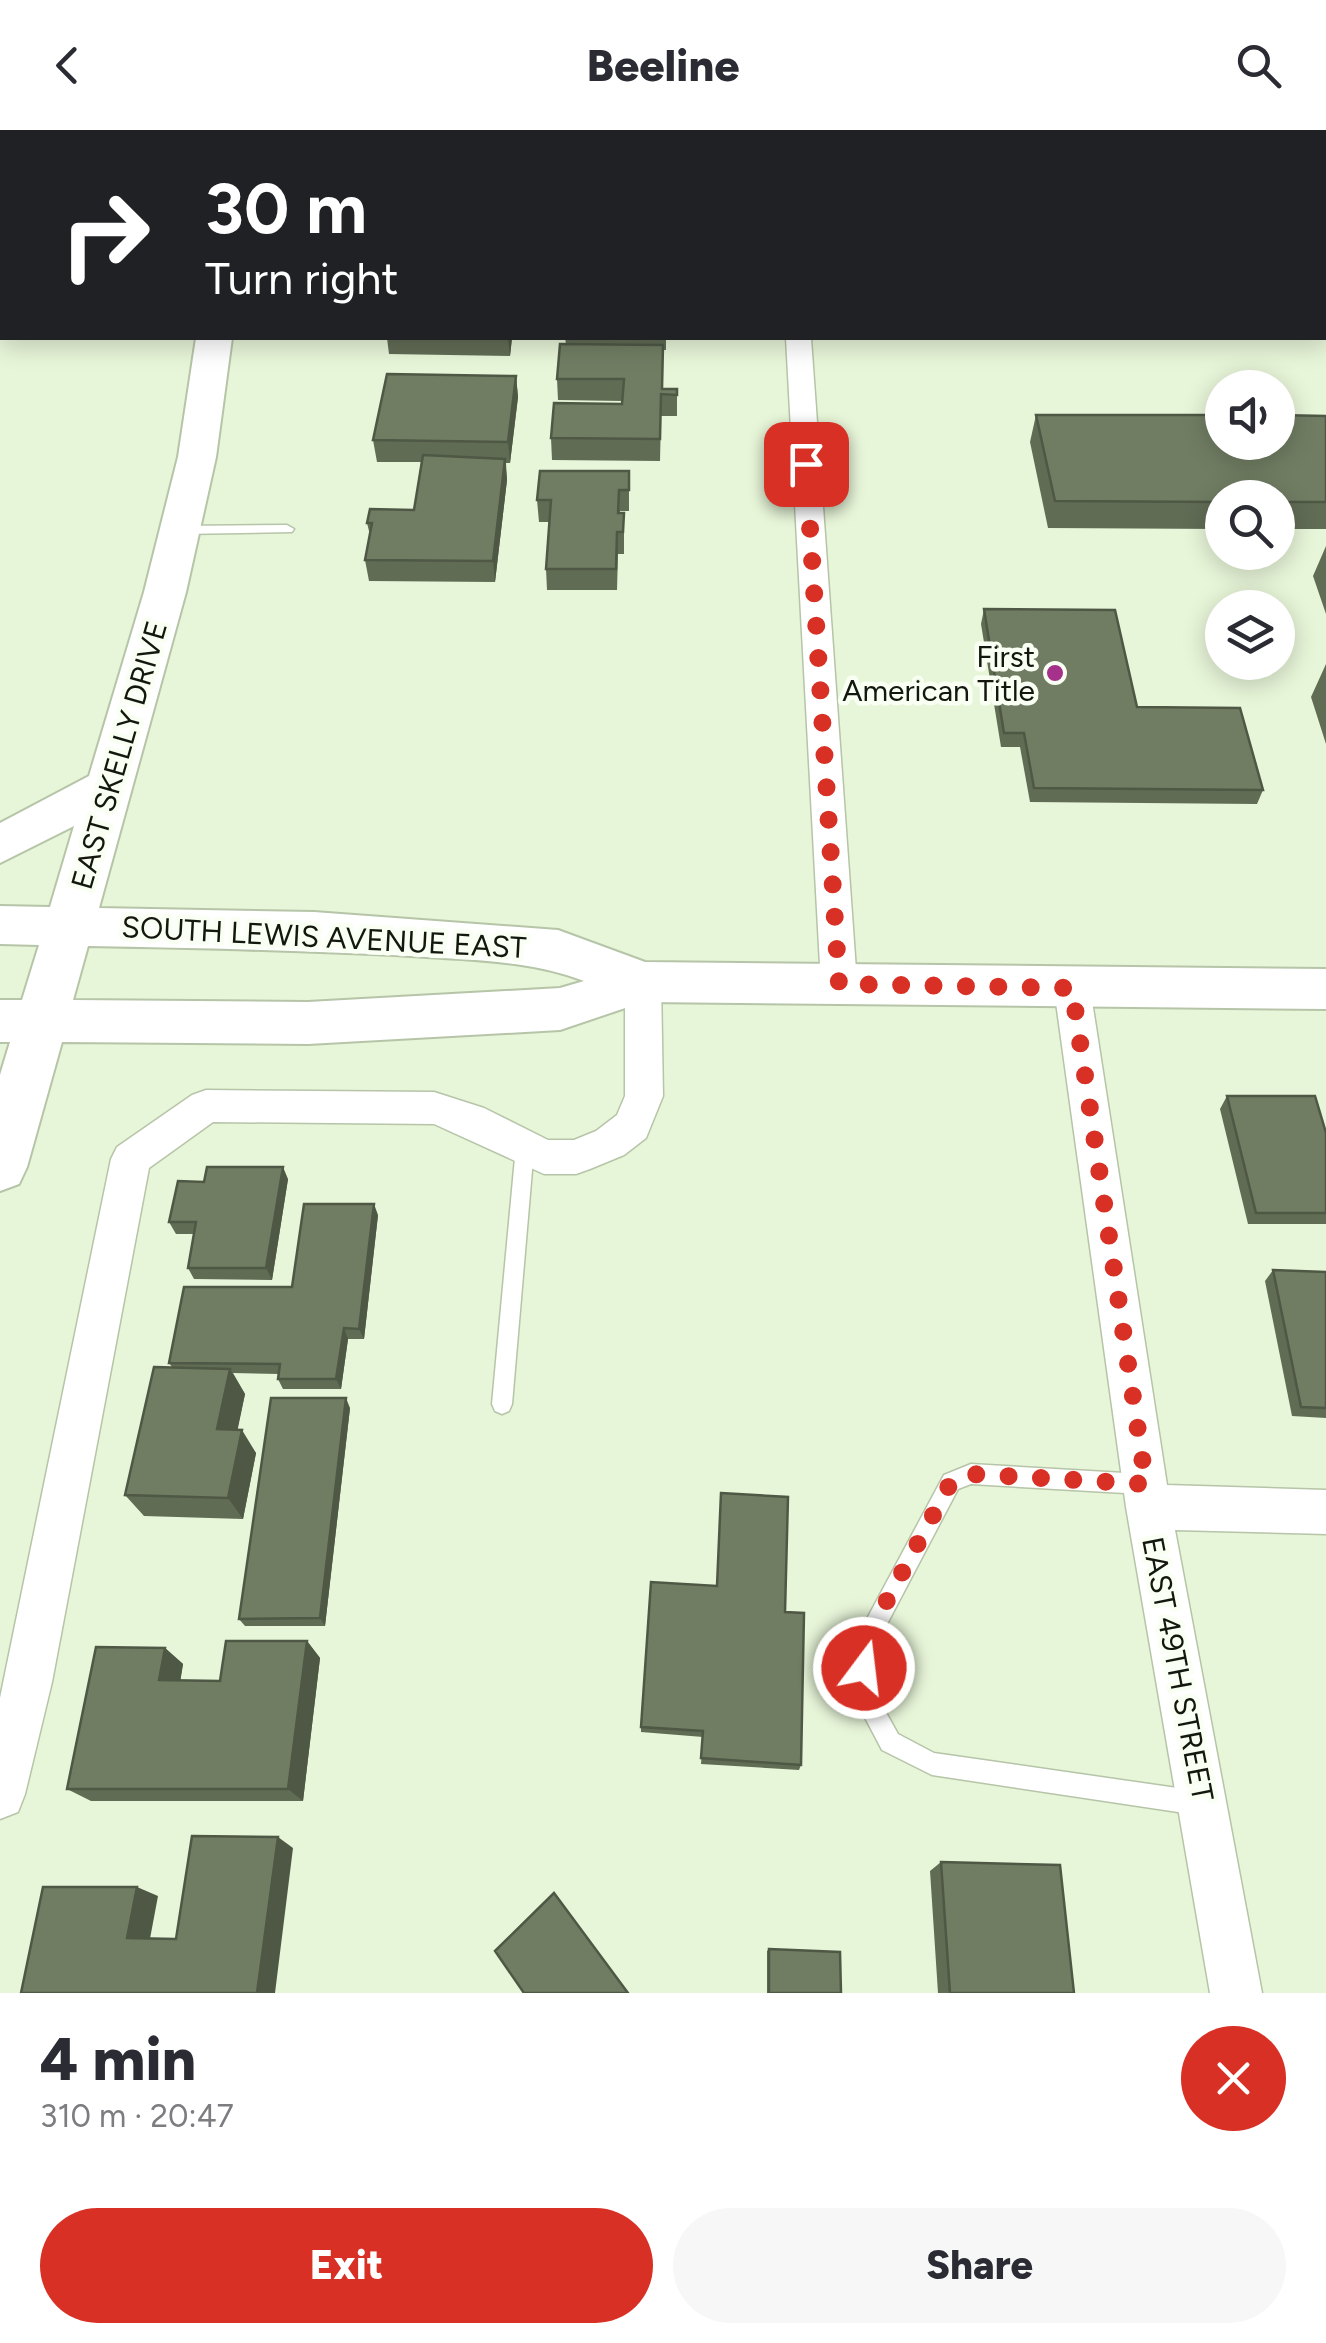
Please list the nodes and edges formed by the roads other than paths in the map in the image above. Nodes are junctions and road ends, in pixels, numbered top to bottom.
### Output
1 (214, 340) edge
2 (798, 340) edge
3 (287, 529) dead end
4 (181, 530) junction
5 (111, 785) junction
6 (0, 845) edge
7 (0, 925) edge
8 (70, 925) junction
9 (643, 982) junction
10 (839, 984) junction
11 (1072, 988) junction
12 (1326, 989) edge
13 (22, 1021) edge
14 (525, 1147) junction
15 (0, 1167) edge
16 (502, 1404) dead end
17 (1147, 1495) junction
18 (1326, 1512) edge
19 (3, 1771) edge
20 (1204, 1804) junction
21 (1236, 1993) edge

1 - 4 main road, EAST SKELLY DRIVE
2 - 10 street
3 - 4 lane
4 - 5 main road, EAST SKELLY DRIVE
5 - 6 main road
5 - 8 main road, EAST SKELLY DRIVE
7 - 8 main road, SOUTH LEWIS AVENUE EAST
8 - 9 main road, SOUTH LEWIS AVENUE EAST
8 - 13 main road, EAST SKELLY DRIVE
9 - 10 main road, SOUTH LEWIS AVENUE EAST
9 - 13 main road, SOUTH LEWIS AVENUE EAST
9 - 14 street
10 - 11 main road, SOUTH LEWIS AVENUE EAST
11 - 12 main road, SOUTH LEWIS AVENUE EAST
11 - 17 street, EAST 49TH STREET
13 - 15 main road, EAST SKELLY DRIVE
14 - 16 lane
14 - 19 street
17 - 18 street
17 - 20 street, EAST 49TH STREET
17 - 20 lane
20 - 21 street, EAST 49TH STREET

